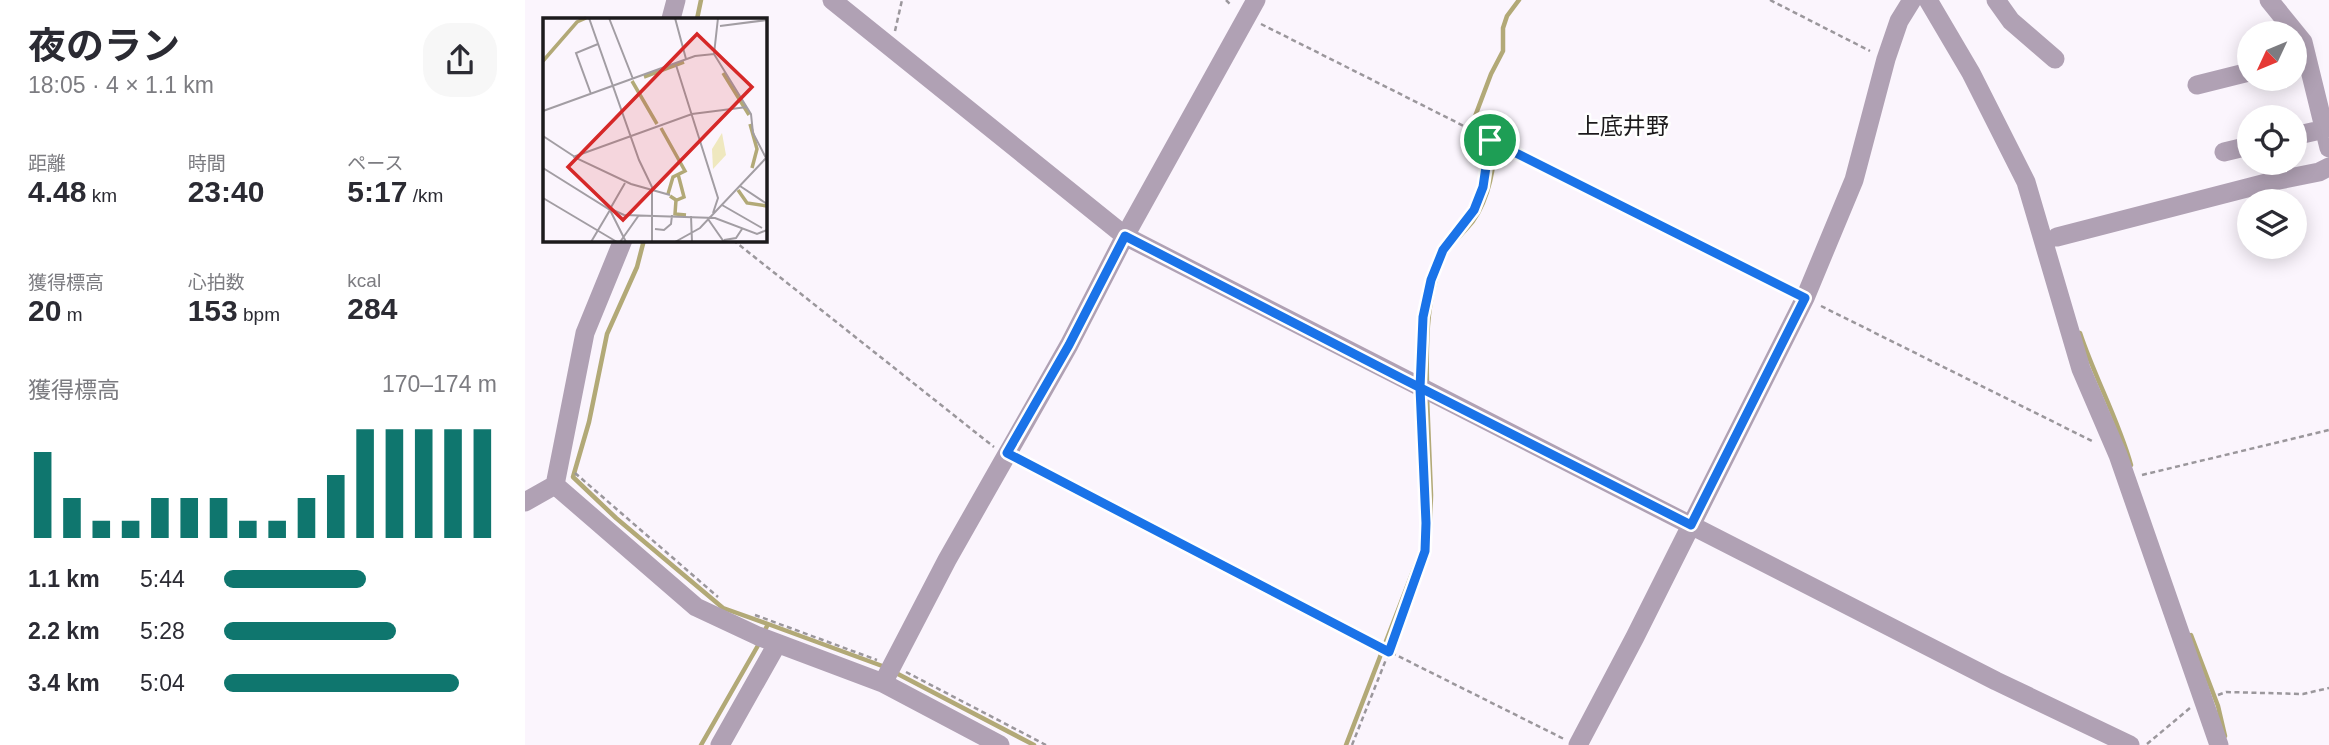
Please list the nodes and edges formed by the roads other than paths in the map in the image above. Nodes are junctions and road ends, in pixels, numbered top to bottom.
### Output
1 (676, 0) edge
2 (832, 0) edge
3 (1912, 0) edge
4 (1929, 0) edge
5 (1996, 0) edge
6 (2269, 0) edge
7 (1251, 9) edge
8 (671, 18) edge
9 (2286, 21) edge
10 (2055, 59) dead end
11 (2237, 75) edge
12 (2307, 80) edge
13 (2197, 85) dead end
14 (2307, 137) edge
15 (2327, 139) edge
16 (2237, 149) edge
17 (2224, 152) dead end
18 (2329, 167) edge
19 (1125, 236) junction
20 (2057, 237) dead end
21 (622, 242) edge
22 (555, 485) junction
23 (525, 502) edge
24 (1691, 525) junction
25 (778, 644) junction
26 (888, 674) junction
27 (1572, 742) edge
28 (719, 745) edge
29 (1000, 745) edge
30 (2130, 745) edge
31 (2218, 745) edge

1 - 8 street
2 - 19 street
3 - 24 street
4 - 31 street
5 - 10 street
6 - 9 street
7 - 19 street
11 - 13 street
12 - 15 street
14 - 15 street
16 - 17 street
18 - 20 street
19 - 24 street
19 - 26 street
21 - 22 street
22 - 23 street
22 - 25 street
24 - 27 street
24 - 30 street
25 - 26 street
25 - 28 street
26 - 29 street

